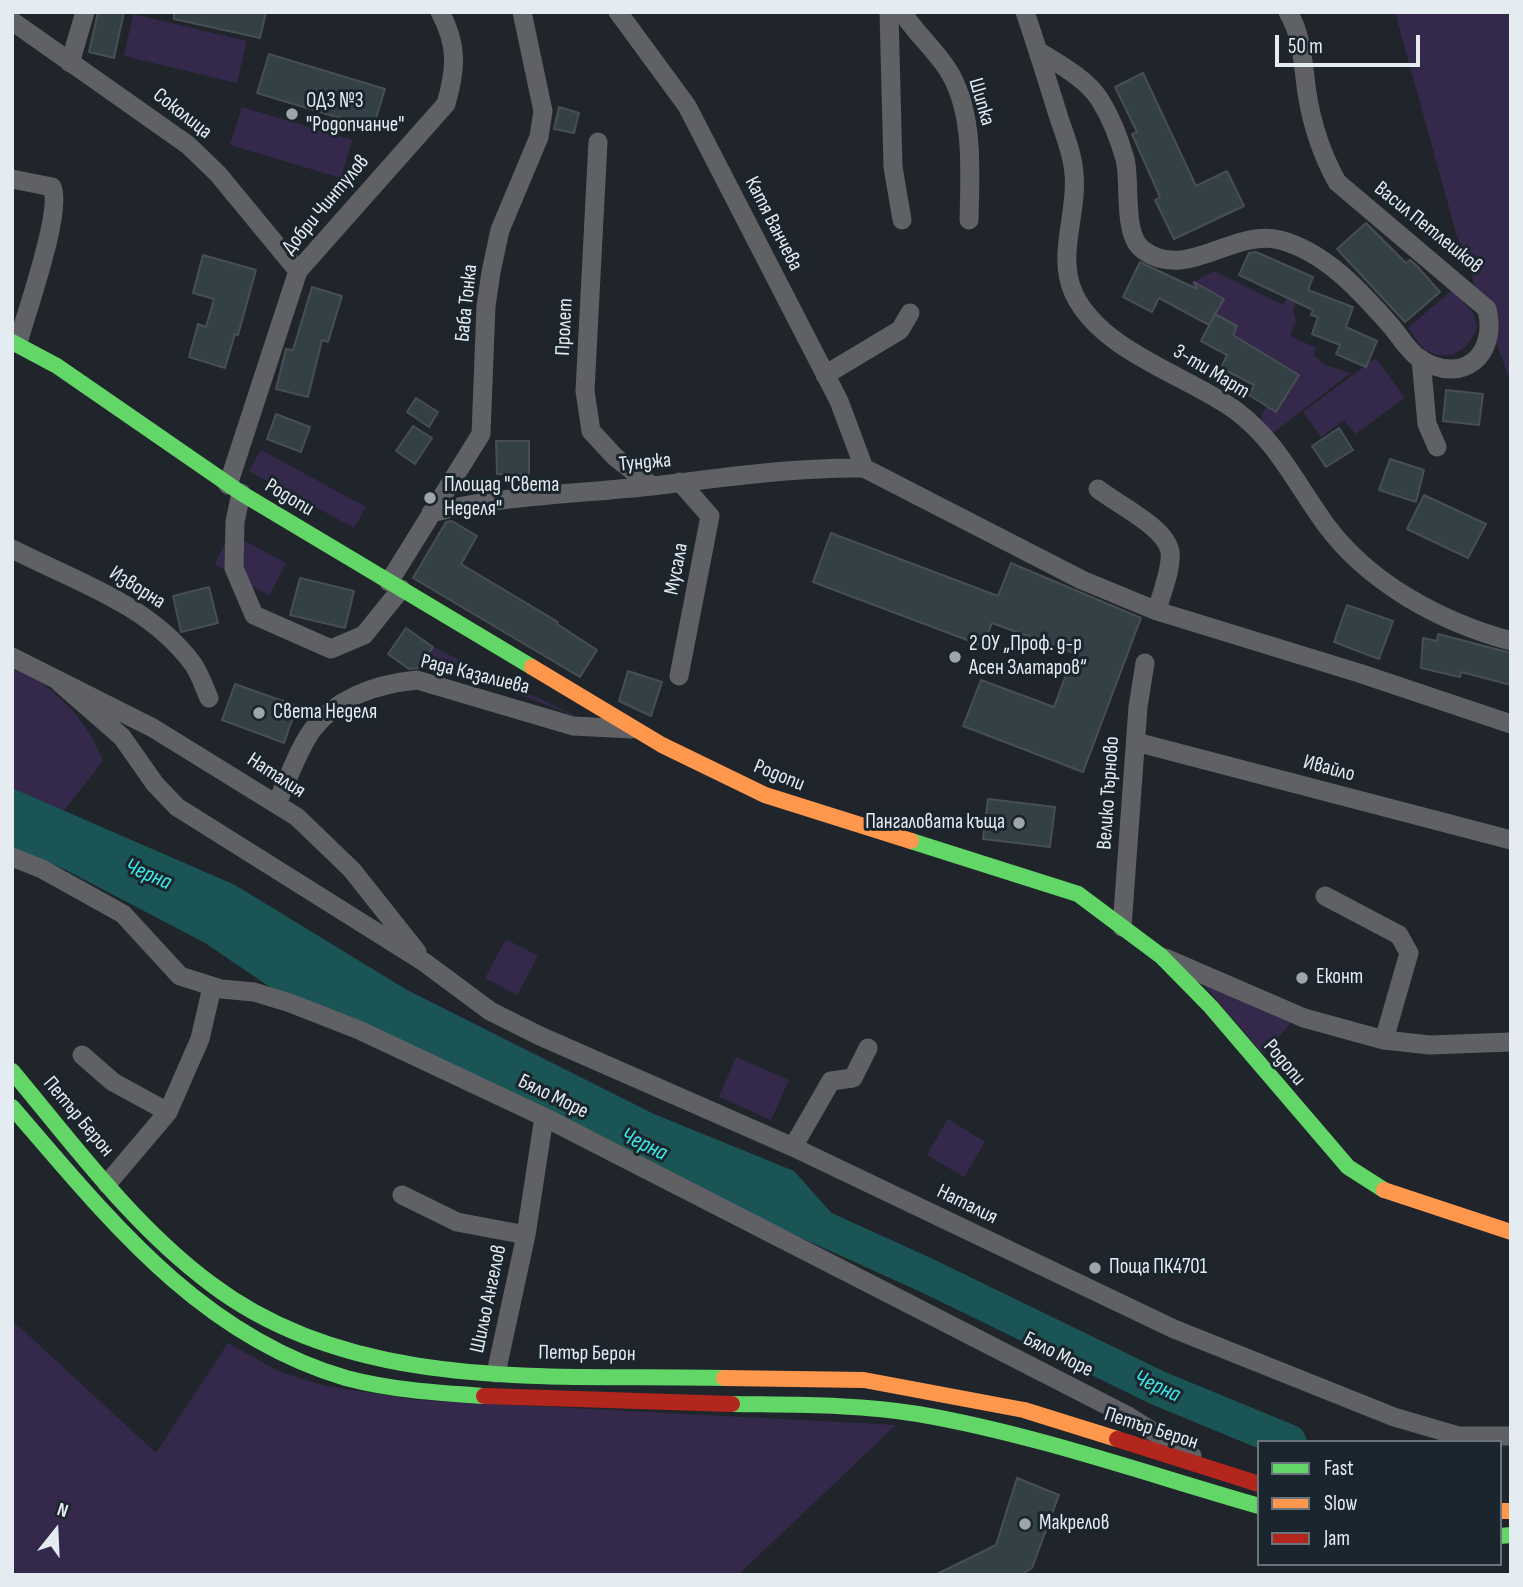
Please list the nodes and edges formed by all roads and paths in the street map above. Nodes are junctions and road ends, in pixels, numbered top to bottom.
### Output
1 (85, 12) edge
2 (440, 12) edge
3 (522, 12) edge
4 (618, 12) edge
5 (889, 12) edge
6 (902, 12) edge
7 (1025, 12) edge
8 (1289, 12) edge
9 (12, 21) edge
10 (1038, 51) junction
11 (70, 63) junction
12 (598, 142) dead end
13 (12, 179) edge
14 (902, 220) dead end
15 (968, 220) dead end
16 (298, 271) junction
17 (911, 313) dead end
18 (15, 342) edge
19 (1421, 359) junction
20 (825, 375) junction
21 (1437, 447) dead end
22 (864, 468) junction
23 (680, 482) junction
24 (652, 486) junction
25 (234, 489) junction
26 (1098, 489) dead end
27 (431, 513) junction
28 (12, 549) edge
29 (395, 586) junction
30 (1157, 611) junction
31 (1511, 641) edge
32 (12, 657) edge
33 (1145, 663) dead end
34 (679, 676) dead end
35 (59, 682) junction
36 (209, 698) dead end
37 (1511, 724) edge
38 (637, 729) junction
39 (1136, 743) junction
40 (277, 803) junction
41 (1511, 841) edge
42 (12, 857) edge
43 (1325, 896) dead end
44 (1122, 928) junction
45 (1161, 956) junction
46 (424, 962) junction
47 (212, 987) junction
48 (1384, 1040) junction
49 (1511, 1042) edge
50 (868, 1048) dead end
51 (82, 1055) dead end
52 (12, 1071) edge
53 (12, 1107) edge
54 (168, 1112) junction
55 (544, 1116) junction
56 (793, 1147) junction
57 (107, 1184) junction
58 (402, 1195) dead end
59 (1511, 1232) edge
60 (526, 1235) junction
61 (496, 1373) junction
62 (1024, 1410) junction
63 (1511, 1436) edge
64 (1018, 1437) junction
65 (1223, 1475) junction
66 (1257, 1484) edge
67 (1257, 1505) edge

1 - 11 street
2 - 16 street, Добри Чинтулов
3 - 27 street, Баба Тонка
4 - 20 street, Катя Ванчева
5 - 14 street
6 - 15 street, Шипка
7 - 10 street, 3-ти Март
8 - 19 street, Васил Петлешков
9 - 11 street, Соколица
10 - 19 street
10 - 31 street, 3-ти Март
11 - 16 street, Соколица
12 - 24 street, Пролет
13 - 18 street
16 - 25 street, Добри Чинтулов
17 - 20 street
18 - 25 main road, Родопи
19 - 21 street
20 - 22 street, Катя Ванчева
22 - 23 street, Тунджа
22 - 30 street
23 - 24 street, Тунджа
23 - 34 street, Мусала
24 - 27 street, Тунджа
25 - 29 main road, Родопи
25 - 29 street, Добри Чинтулов
26 - 30 street
27 - 29 street, Баба Тонка
28 - 36 street, Изворна
29 - 38 main road, Родопи
30 - 37 street
32 - 35 street, Наталия
33 - 39 street, Велико Търново
35 - 40 street, Наталия
35 - 46 street, Наталия
38 - 40 street, Рада Казалиева
38 - 44 main road, Родопи
39 - 41 street, Ивайло
39 - 44 street, Велико Търново
40 - 46 street, Наталия
42 - 47 street, Бяло Море
43 - 48 street
44 - 45 main road, Родопи
45 - 48 street
45 - 59 main road, Родопи
46 - 56 street, Наталия
47 - 54 street
47 - 55 street, Бяло Море
48 - 49 street
50 - 56 street
51 - 54 street
52 - 57 main road, Петър Берон
53 - 64 main road, Петър Берон
54 - 57 street
55 - 60 street, Шильо Ангелов
55 - 65 street, Бяло Море
56 - 63 street, Наталия
57 - 61 main road, Петър Берон
58 - 60 street, Шильо Ангелов
60 - 61 street, Шильо Ангелов
61 - 62 main road, Петър Берон
62 - 64 main road
62 - 65 main road, Петър Берон
64 - 67 main road, Петър Берон
65 - 66 main road, Петър Берон

